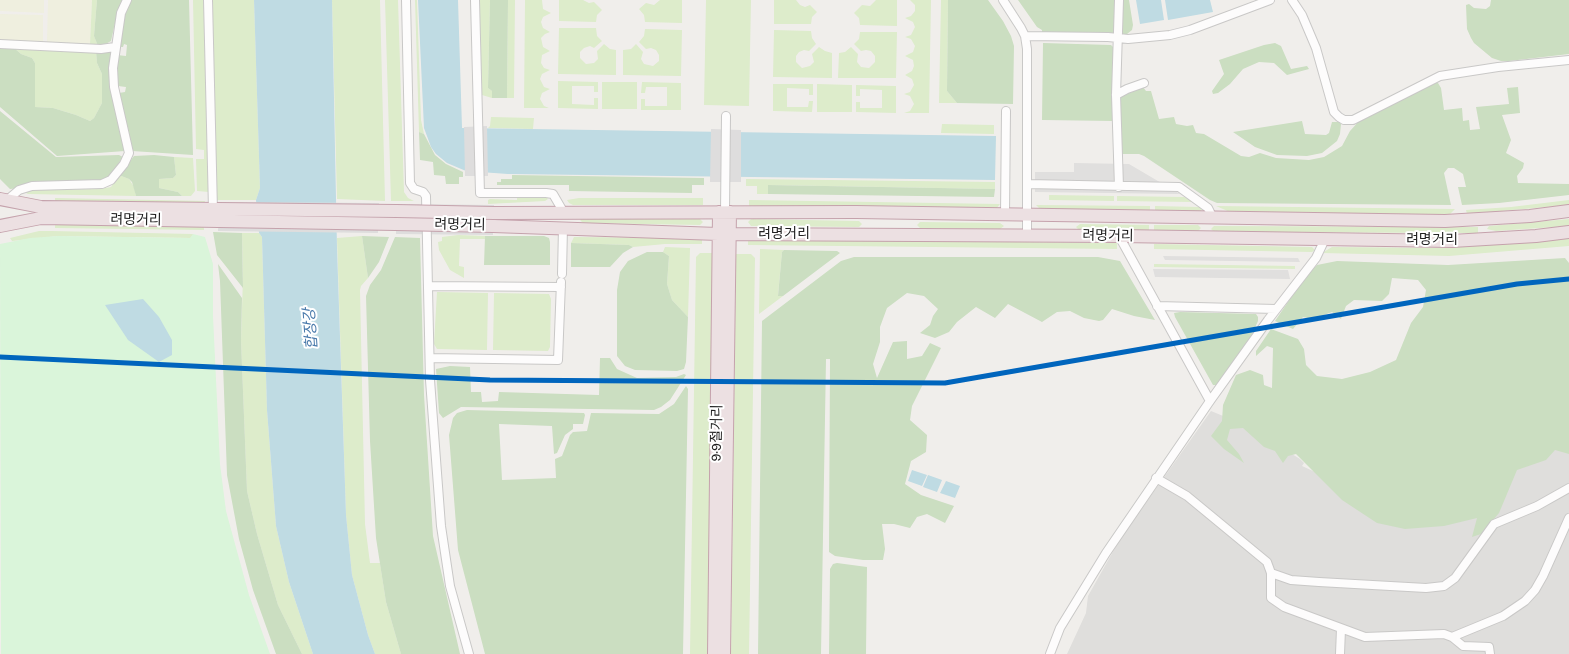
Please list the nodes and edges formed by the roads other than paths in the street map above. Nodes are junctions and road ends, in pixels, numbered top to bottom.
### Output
1 (127, 0) edge
2 (208, 0) edge
3 (406, 0) edge
4 (475, 0) edge
5 (1003, 0) edge
6 (1119, 0) edge
7 (1270, 0) edge
8 (1292, 0) edge
9 (1025, 36) junction
10 (1117, 38) junction
11 (0, 44) edge
12 (115, 47) junction
13 (1569, 60) edge
14 (1144, 83) dead end
15 (1116, 96) junction
16 (1006, 111) dead end
17 (726, 116) dead end
18 (1027, 184) junction
19 (1118, 187) junction
20 (3, 200) edge
21 (1569, 211) edge
22 (725, 212) junction
23 (564, 213) junction
24 (217, 214) junction
25 (1005, 215) junction
26 (1026, 216) junction
27 (1213, 218) junction
28 (0, 226) edge
29 (563, 228) junction
30 (1569, 232) edge
31 (724, 234) junction
32 (1027, 235) junction
33 (1119, 236) junction
34 (1325, 239) junction
35 (562, 274) dead end
36 (428, 286) junction
37 (1157, 306) junction
38 (1276, 309) junction
39 (430, 358) junction
40 (1210, 401) junction
41 (1156, 478) junction
42 (1569, 488) edge
43 (1569, 518) edge
44 (1271, 573) junction
45 (1341, 629) junction
46 (1452, 637) junction
47 (469, 654) edge
48 (714, 654) edge
49 (724, 654) edge
50 (1050, 654) edge
51 (1340, 654) edge
52 (1490, 654) edge

1 - 12 street
2 - 24 street
3 - 36 street
4 - 23 street
5 - 9 street
6 - 10 street
7 - 10 street
8 - 13 street
9 - 10 street
9 - 18 street
10 - 15 street
11 - 12 street
12 - 20 street
14 - 15 street
15 - 19 street
16 - 25 street
17 - 22 street
18 - 19 street
18 - 26 street
19 - 27 street
20 - 24 highway, 려명거리
21 - 27 highway, 려명거리
22 - 23 highway, 려명거리
22 - 25 highway, 려명거리
22 - 31 highway, 9·9절거리
23 - 24 highway, 려명거리, bridge
24 - 28 highway, 려명거리
24 - 29 highway, 려명거리, bridge
25 - 26 highway, 려명거리
26 - 27 highway, 려명거리
26 - 32 street
29 - 31 highway, 려명거리
29 - 35 street
30 - 34 highway, 려명거리
31 - 32 highway, 려명거리
31 - 48 highway, 9·9절거리
31 - 49 highway, 9·9절거리
32 - 33 highway, 려명거리
33 - 34 highway, 려명거리
33 - 37 street
34 - 38 street
36 - 39 street
36 - 39 street
37 - 38 street
37 - 40 street
38 - 40 street
39 - 47 street
40 - 41 street
41 - 44 street
41 - 50 street
42 - 44 street
43 - 46 street
44 - 45 street
45 - 46 street
45 - 51 street
46 - 52 street

